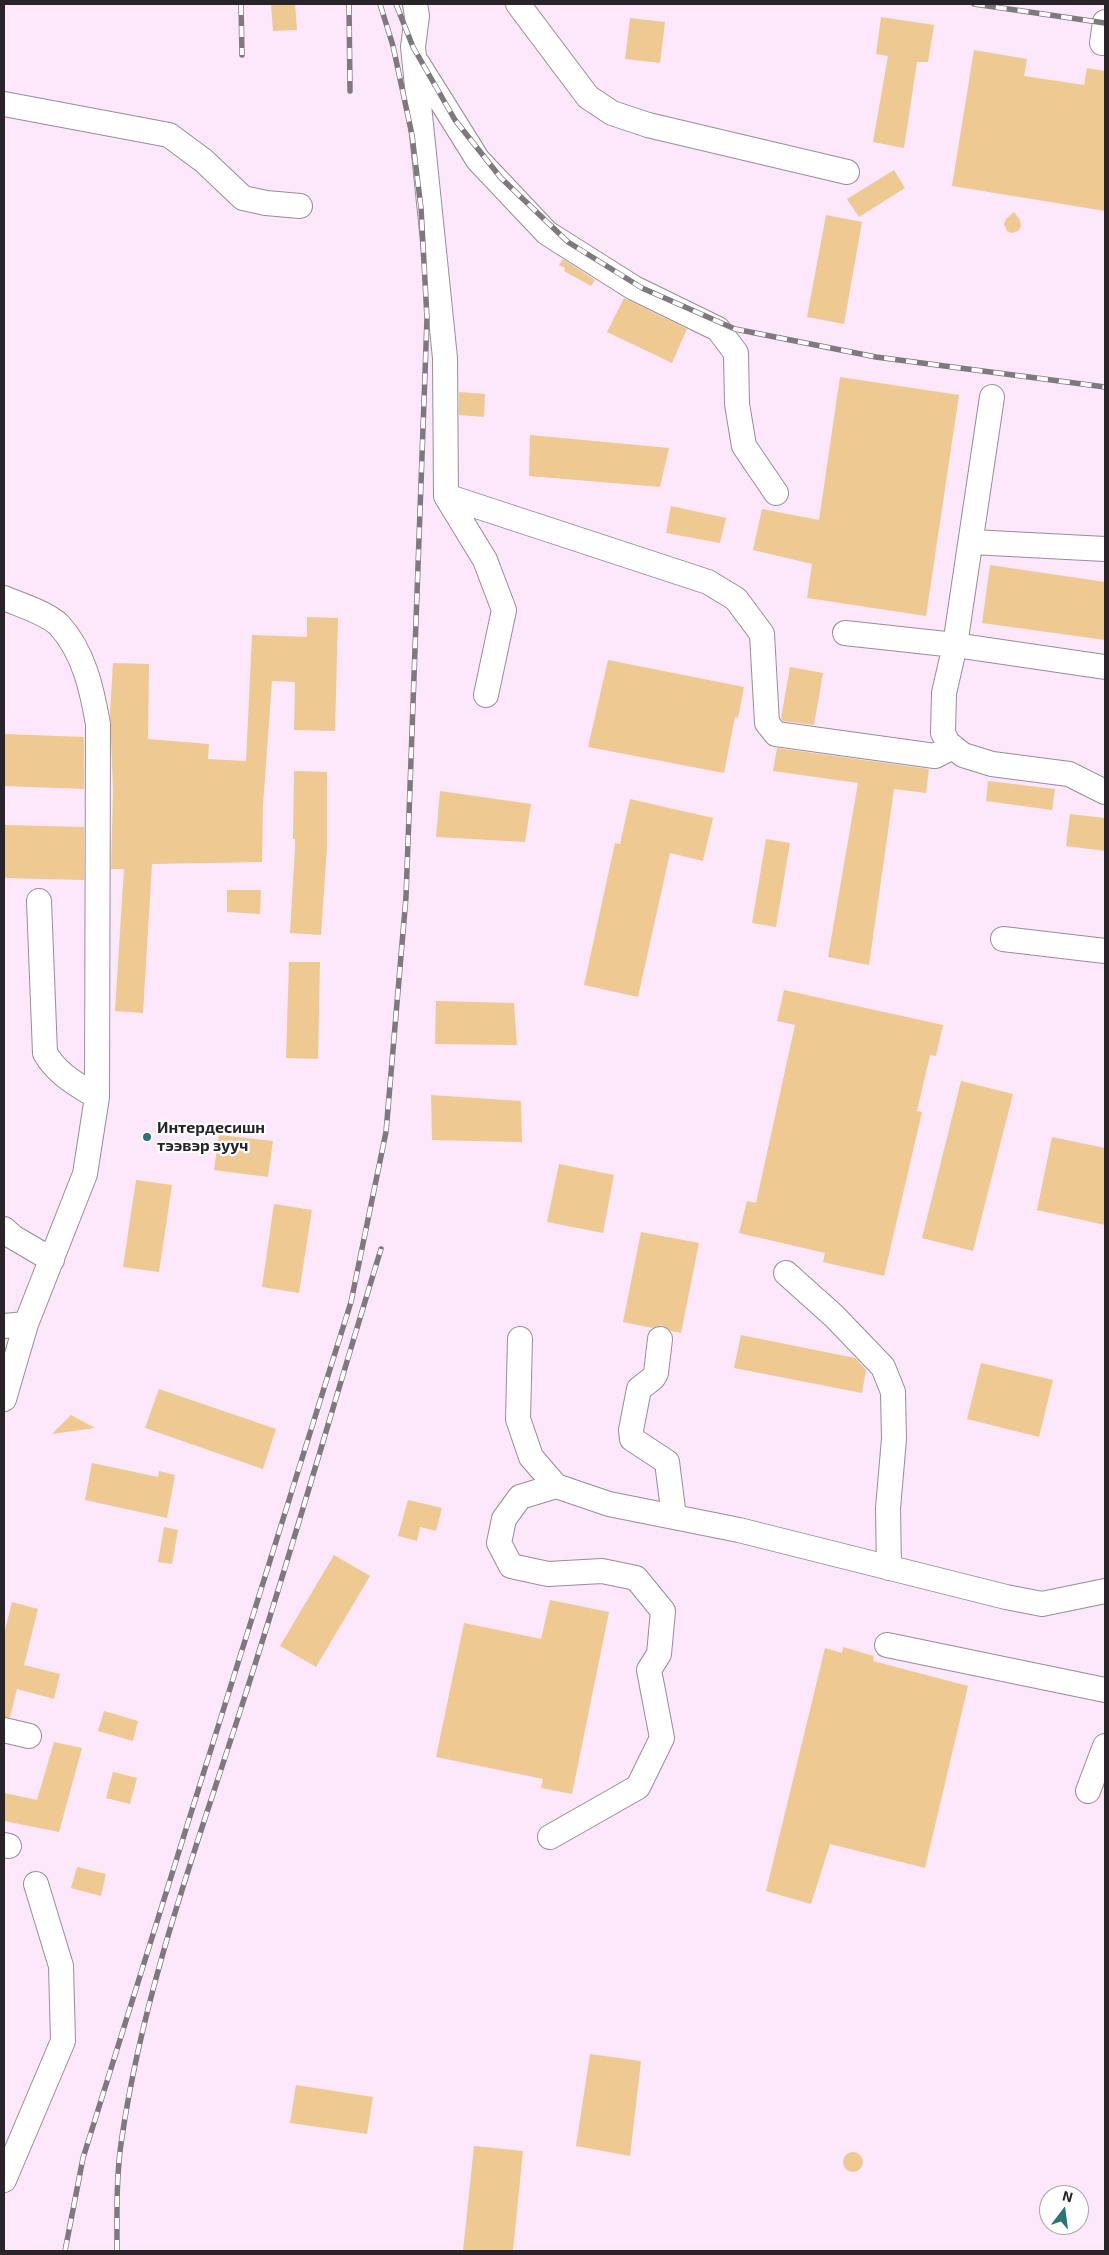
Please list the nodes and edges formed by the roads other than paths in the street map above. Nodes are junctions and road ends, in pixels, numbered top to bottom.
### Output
1 (415, 4) edge
2 (518, 4) edge
3 (414, 58) junction
4 (4, 104) edge
5 (847, 172) dead end
6 (300, 206) dead end
7 (992, 397) dead end
8 (776, 493) dead end
9 (446, 496) junction
10 (972, 542) junction
11 (1105, 549) edge
12 (4, 598) edge
13 (846, 633) dead end
14 (956, 645) junction
15 (1105, 667) edge
16 (486, 695) dead end
17 (953, 747) junction
18 (1105, 792) edge
19 (39, 901) dead end
20 (1003, 939) dead end
21 (1105, 951) edge
22 (97, 1096) junction
23 (4, 1229) edge
24 (52, 1260) junction
25 (786, 1273) dead end
26 (15, 1325) edge
27 (520, 1339) dead end
28 (660, 1339) dead end
29 (4, 1399) edge
30 (556, 1486) junction
31 (674, 1517) junction
32 (889, 1568) junction
33 (1105, 1592) edge
34 (887, 1645) dead end
35 (1105, 1690) edge
36 (4, 1730) edge
37 (29, 1736) dead end
38 (1105, 1746) edge
39 (1088, 1791) dead end
40 (550, 1837) dead end
41 (36, 1884) dead end
42 (4, 2180) edge

1 - 3 street
2 - 5 street
3 - 8 street
3 - 9 street
4 - 6 street
7 - 10 street
9 - 16 street
9 - 17 street
10 - 11 street
10 - 14 street
12 - 22 street
13 - 14 street
14 - 15 street
14 - 17 street
17 - 18 street
19 - 22 street
20 - 21 street
22 - 24 street
23 - 24 street
24 - 26 street
25 - 32 street
26 - 29 street
27 - 30 street
28 - 31 street
30 - 31 street
30 - 40 street
31 - 32 street
32 - 33 street
34 - 35 street
36 - 37 street
38 - 39 street
41 - 42 street

